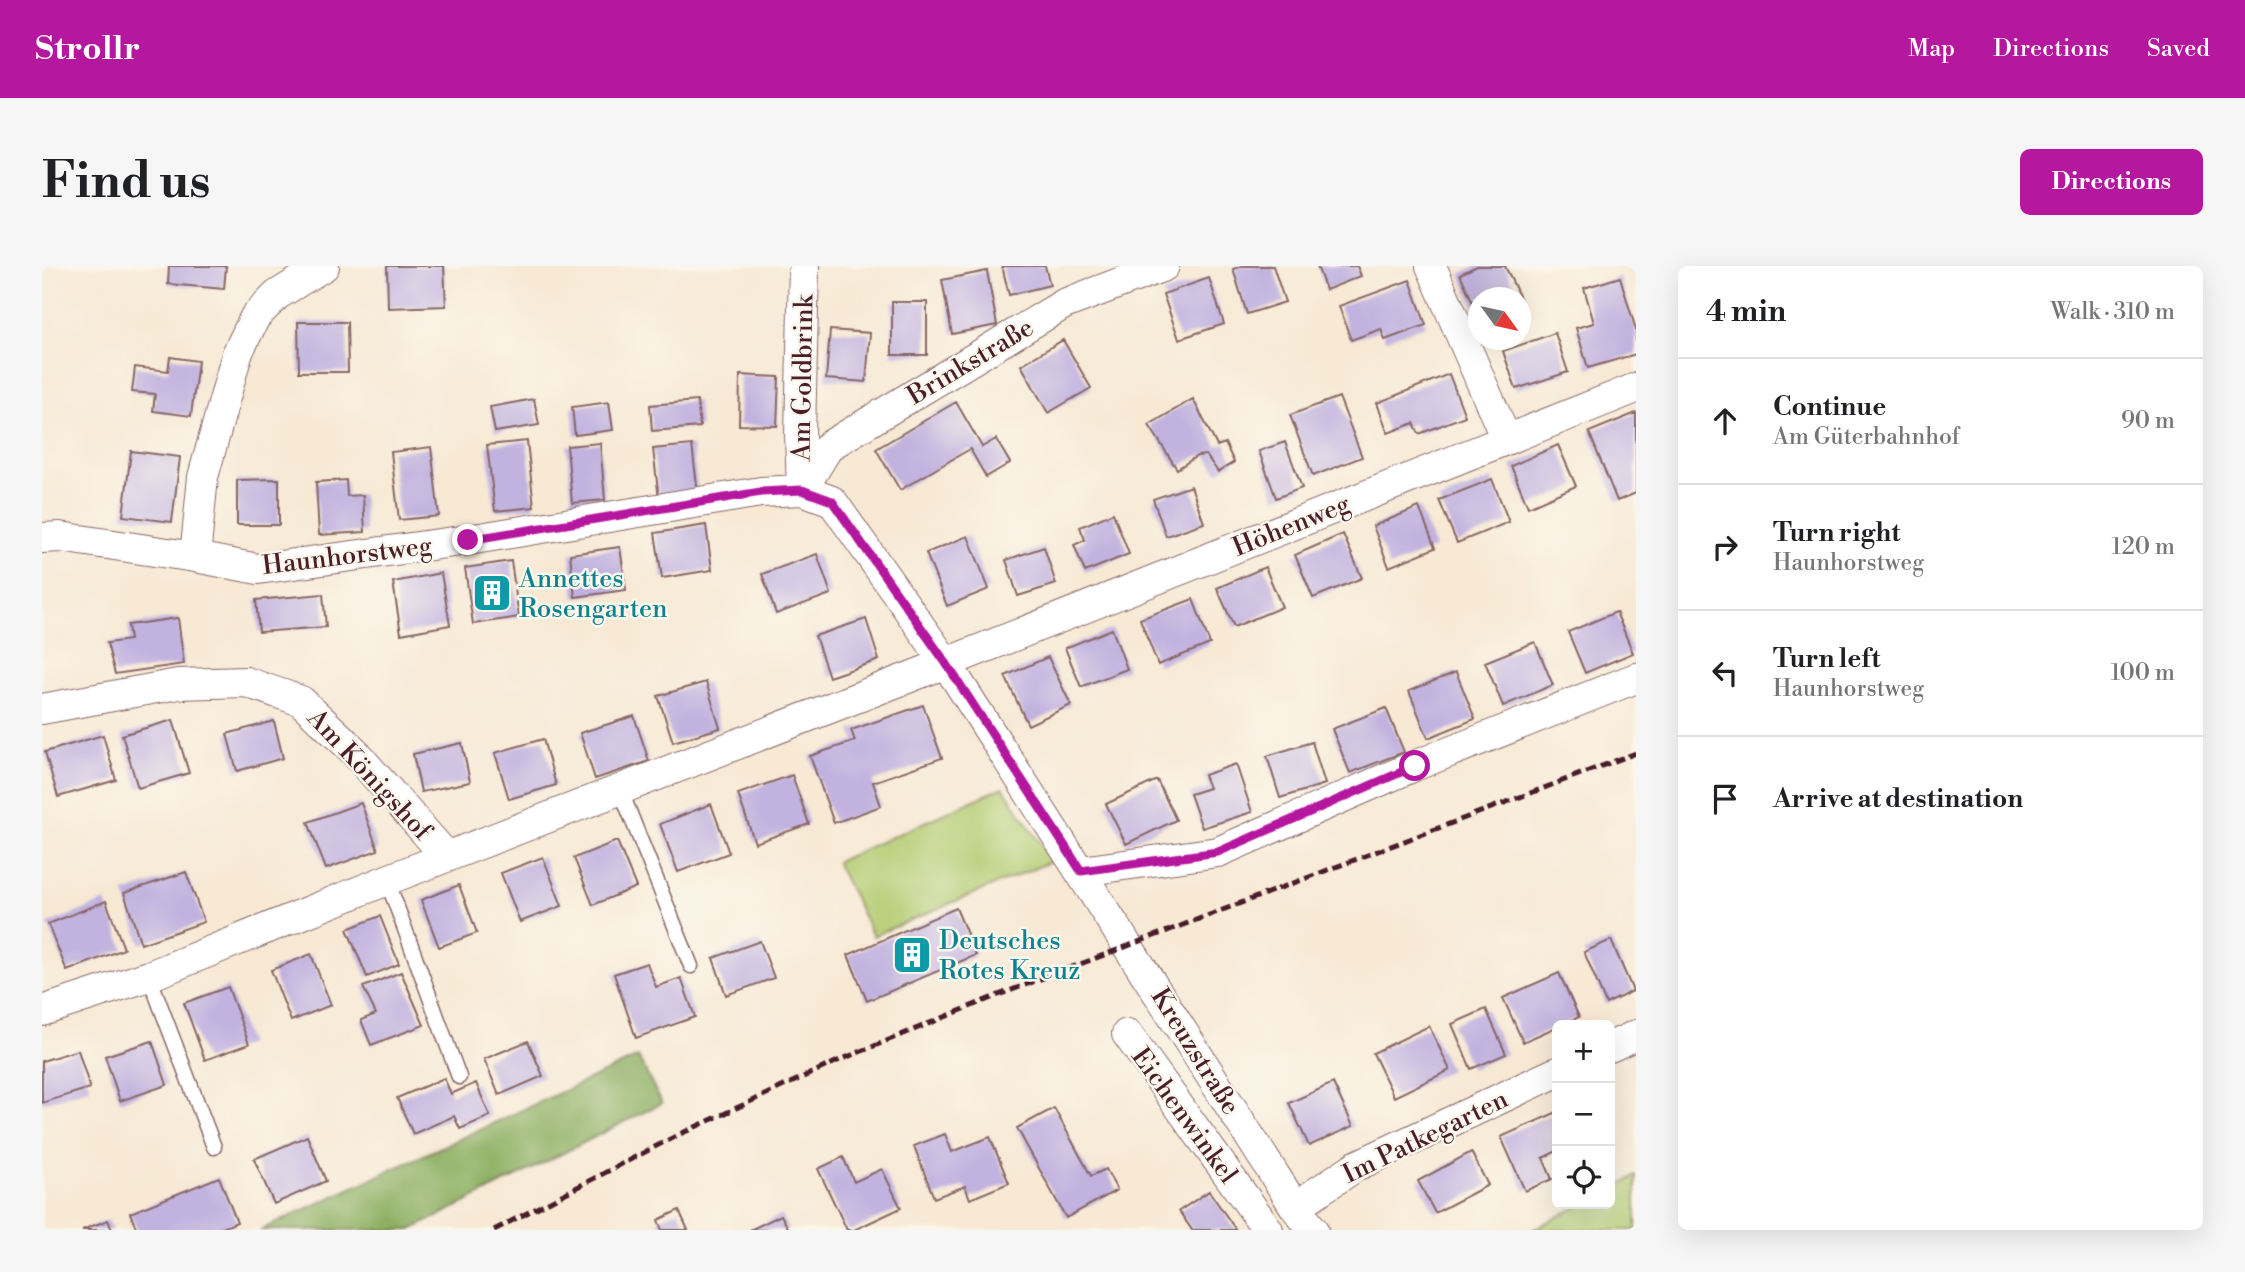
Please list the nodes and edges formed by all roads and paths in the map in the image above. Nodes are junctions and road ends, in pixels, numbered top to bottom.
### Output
1 (324, 266) edge
2 (804, 266) edge
3 (1164, 266) edge
4 (1432, 266) edge
5 (1636, 388) edge
6 (1506, 439) junction
7 (802, 490) junction
8 (42, 538) edge
9 (195, 557) junction
10 (946, 663) junction
11 (1636, 678) edge
12 (42, 709) edge
13 (620, 789) junction
14 (447, 857) junction
15 (1081, 871) junction
16 (387, 880) junction
17 (691, 966) dead end
18 (149, 976) junction
19 (42, 1012) edge
20 (1127, 1034) dead end
21 (1636, 1035) edge
22 (1615, 1045) edge
23 (1552, 1074) edge
24 (459, 1077) dead end
25 (214, 1147) dead end
26 (1304, 1219) edge
27 (1268, 1230) edge

1 - 9 street
2 - 7 street, Am Goldbrink
3 - 7 street, Brinkstraße
4 - 6 street
5 - 6 street, Höhenweg
6 - 10 street, Höhenweg
7 - 9 street, Haunhorstweg
7 - 10 street, Haunhorstweg
8 - 9 street, Haunhorstweg
10 - 13 street, Am Königshof
10 - 15 street, Haunhorstweg
11 - 15 street
12 - 14 street, Am Königshof
13 - 14 street, Am Königshof
13 - 17 lane
14 - 16 street, Am Königshof
15 - 26 street, Kreuzstraße
16 - 18 street, Am Königshof
16 - 24 lane
18 - 19 street, Am Königshof
18 - 25 lane
20 - 27 street, Eichenwinkel
21 - 22 street
23 - 26 street, Im Patkegarten

